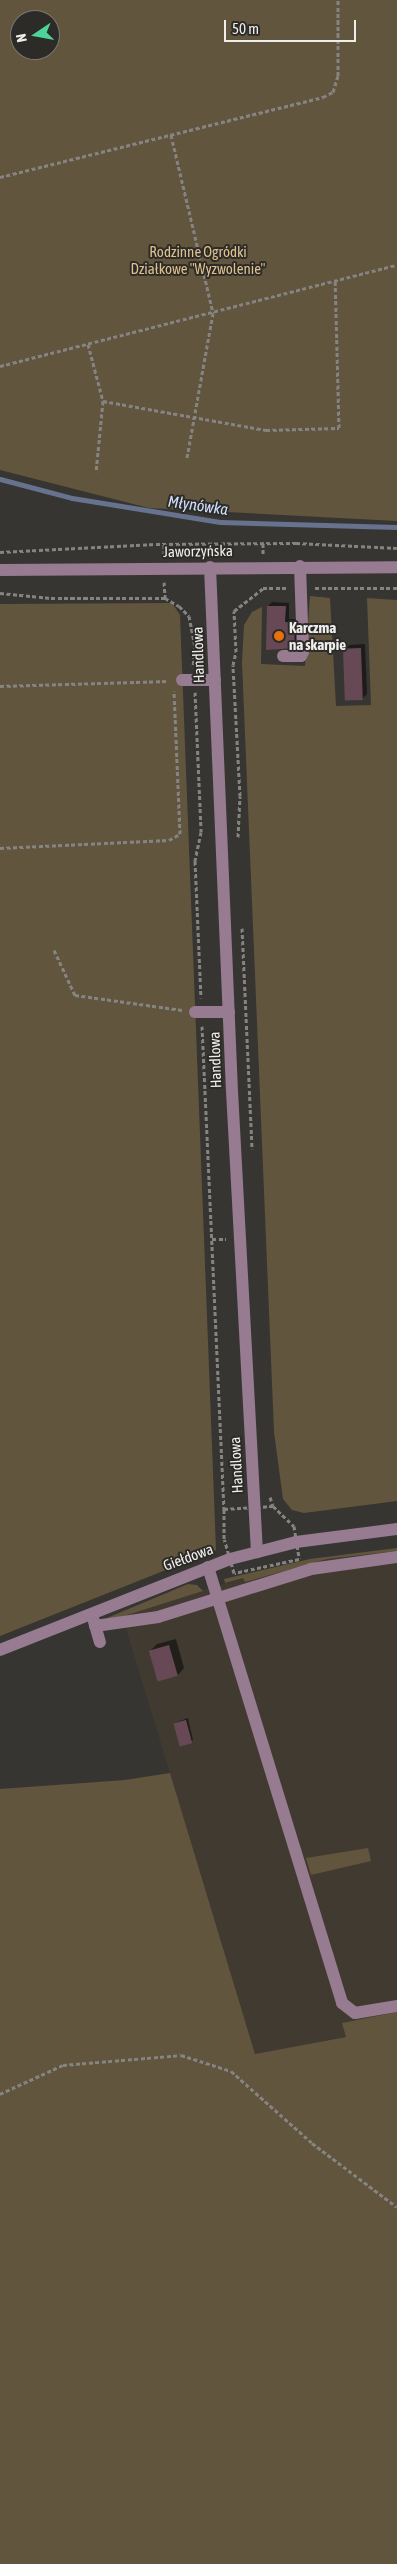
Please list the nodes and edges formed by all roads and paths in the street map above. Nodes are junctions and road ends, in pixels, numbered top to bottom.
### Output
1 (338, 0) edge
2 (171, 135) junction
3 (0, 177) edge
4 (397, 265) edge
5 (335, 280) junction
6 (213, 313) junction
7 (88, 344) junction
8 (0, 366) edge
9 (103, 401) junction
10 (194, 418) junction
11 (187, 458) dead end
12 (96, 473) dead end
13 (397, 548) edge
14 (0, 552) edge
15 (300, 566) junction
16 (210, 567) junction
17 (397, 567) edge
18 (0, 570) edge
19 (0, 593) edge
20 (283, 656) dead end
21 (188, 680) junction
22 (215, 680) junction
23 (0, 686) edge
24 (0, 848) edge
25 (54, 950) dead end
26 (198, 1012) junction
27 (229, 1012) junction
28 (224, 1509) dead end
29 (397, 1529) edge
30 (256, 1552) junction
31 (397, 1557) edge
32 (208, 1567) junction
33 (217, 1598) junction
34 (91, 1612) junction
35 (96, 1626) junction
36 (100, 1642) dead end
37 (0, 1650) edge
38 (397, 2006) edge
39 (0, 2094) edge
40 (397, 2207) edge

1 - 2 path
2 - 3 path
2 - 6 path
4 - 5 path
5 - 6 path
5 - 10 path
6 - 7 path
6 - 10 path
7 - 8 path
7 - 9 path
9 - 10 path
9 - 12 path
10 - 11 path
13 - 14 path
15 - 16 street, Jaworzyńska
15 - 17 street, Jaworzyńska
15 - 20 street
16 - 18 street, Jaworzyńska
16 - 22 street, Handlowa
19 - 21 path
21 - 22 street
21 - 26 path
22 - 27 street, Handlowa
23 - 24 path
25 - 26 path
26 - 27 street
26 - 28 path
27 - 30 street, Handlowa
29 - 30 street, Giełdowa
30 - 32 street, Giełdowa
31 - 33 street
32 - 33 street
32 - 34 street, Giełdowa
33 - 35 street
33 - 38 street
34 - 35 street
34 - 37 street, Giełdowa
35 - 36 street
39 - 40 path

